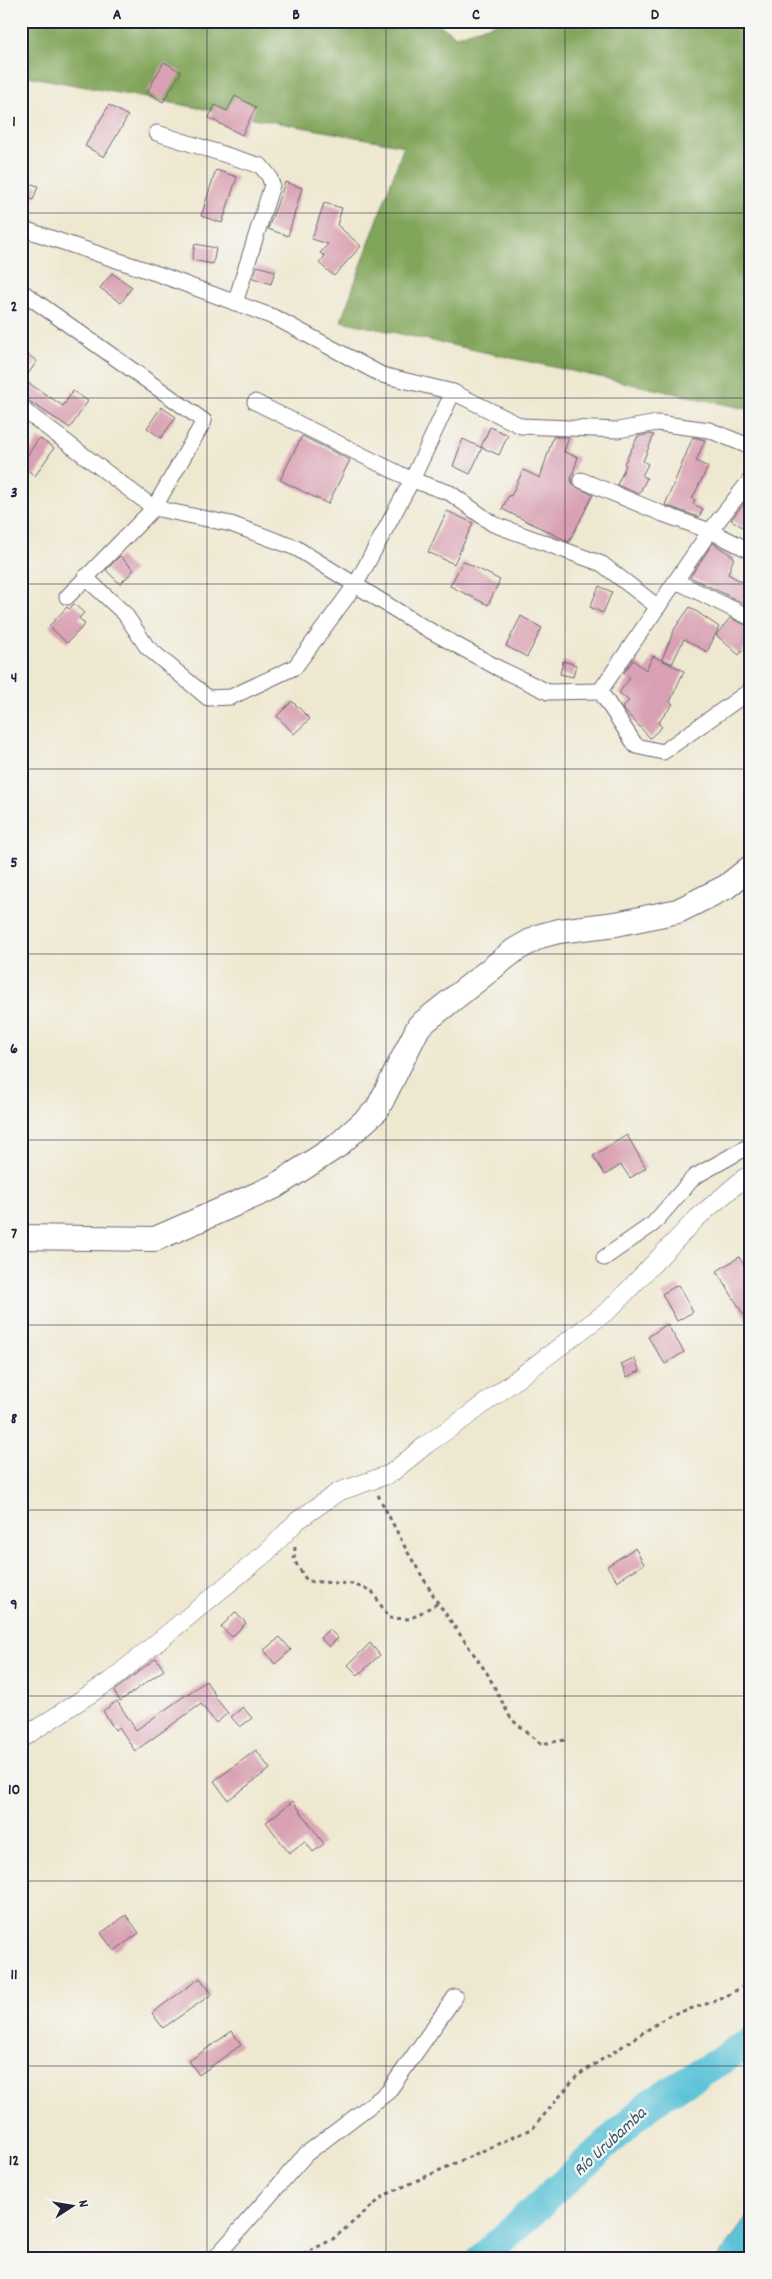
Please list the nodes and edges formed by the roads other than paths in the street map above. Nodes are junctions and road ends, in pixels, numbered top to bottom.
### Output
1 (157, 133) dead end
2 (21, 228) edge
3 (21, 291) edge
4 (235, 303) junction
5 (453, 392) junction
6 (255, 402) dead end
7 (21, 408) edge
8 (751, 447) edge
9 (751, 479) edge
10 (412, 480) junction
11 (581, 480) dead end
12 (154, 508) junction
13 (710, 531) junction
14 (751, 551) edge
15 (85, 578) junction
16 (676, 581) junction
17 (356, 584) junction
18 (67, 597) dead end
19 (658, 607) junction
20 (751, 618) edge
21 (600, 690) junction
22 (751, 690) edge
23 (751, 867) edge
24 (751, 1145) edge
25 (751, 1176) edge
26 (21, 1237) edge
27 (604, 1258) dead end
28 (21, 1738) edge
29 (455, 1997) dead end
30 (215, 2258) edge

1 - 4 street
2 - 4 street
3 - 12 street
4 - 5 street
5 - 8 street
5 - 10 street
6 - 10 street
7 - 12 street
9 - 13 street
10 - 17 street
10 - 19 street
11 - 13 street
12 - 15 street
12 - 17 street
13 - 14 street
13 - 16 street
15 - 17 street
15 - 18 street
16 - 19 street
16 - 20 street
17 - 21 street
19 - 21 street
21 - 22 street
23 - 26 highway
24 - 27 street
25 - 28 street
29 - 30 street

